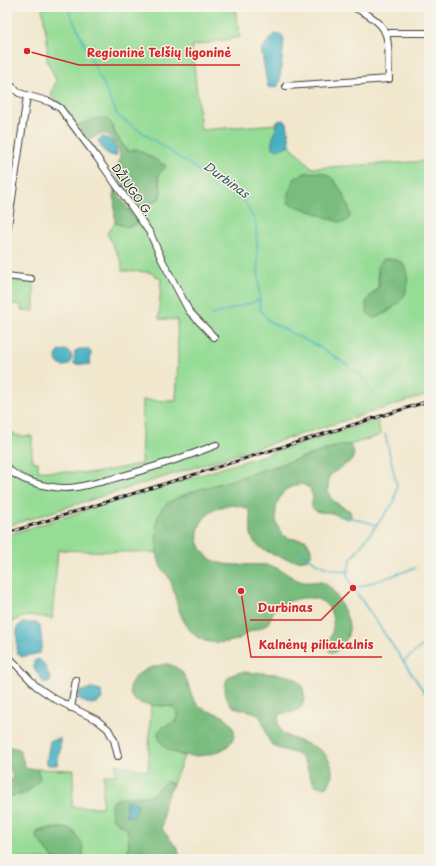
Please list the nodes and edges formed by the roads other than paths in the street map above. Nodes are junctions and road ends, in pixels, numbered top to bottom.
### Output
1 (353, 7) edge
2 (387, 33) junction
3 (429, 33) edge
4 (7, 82) edge
5 (286, 86) dead end
6 (26, 96) junction
7 (7, 184) edge
8 (14, 185) junction
9 (7, 233) edge
10 (7, 276) edge
11 (32, 279) dead end
12 (214, 337) dead end
13 (216, 445) dead end
14 (7, 466) edge
15 (7, 655) edge
16 (76, 680) dead end
17 (71, 708) junction
18 (118, 756) dead end

1 - 2 street
2 - 3 street
2 - 5 street
4 - 6 street, DŽIUGO G.
6 - 8 street
6 - 12 street, DŽIUGO G.
7 - 8 street
8 - 9 street
10 - 11 street
13 - 14 street
15 - 17 street
16 - 17 street
17 - 18 street

